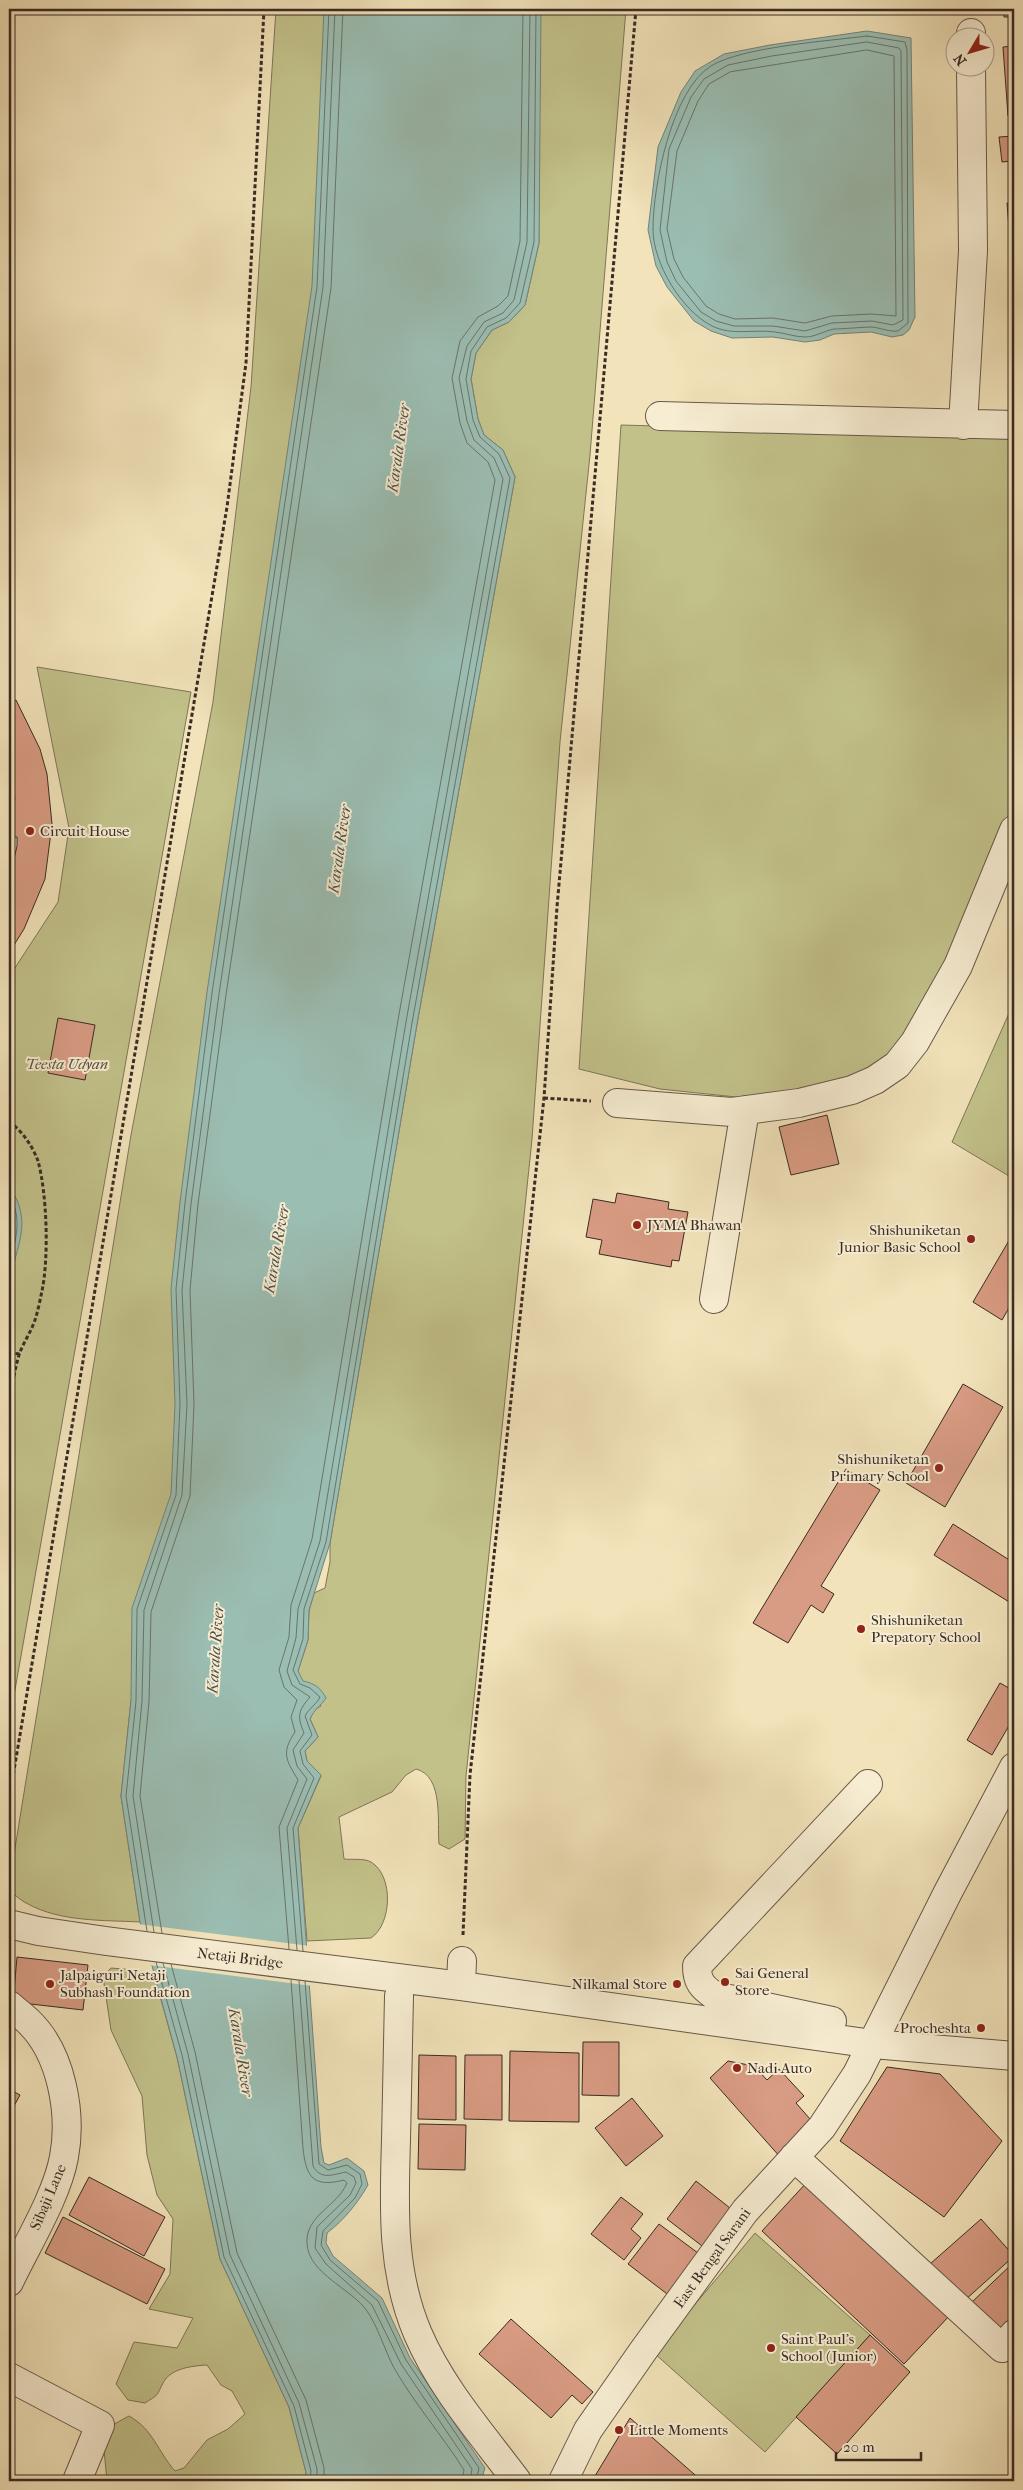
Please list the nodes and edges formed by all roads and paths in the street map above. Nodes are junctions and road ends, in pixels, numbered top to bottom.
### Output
1 (264, 9) edge
2 (636, 9) edge
3 (971, 78) edge
4 (660, 416) dead end
5 (963, 425) junction
6 (1014, 425) edge
7 (1014, 830) edge
8 (544, 1098) junction
9 (617, 1103) joint
10 (745, 1110) junction
11 (9, 1122) edge
12 (714, 1299) dead end
13 (9, 1353) edge
14 (20, 1354) junction
15 (9, 1415) edge
16 (9, 1440) edge
17 (9, 1509) edge
18 (1014, 1767) edge
19 (868, 1784) dead end
20 (9, 1800) edge
21 (9, 1924) edge
22 (9, 1936) edge
23 (106, 1941) junction
24 (462, 1973) junction
25 (399, 1996) dead end
26 (9, 2005) edge
27 (873, 2044) junction
28 (1014, 2056) edge
29 (794, 2157) junction
30 (9, 2281) edge
31 (1014, 2334) edge
32 (9, 2377) edge
33 (78, 2481) edge
34 (516, 2481) edge
35 (563, 2481) edge

1 - 20 path
2 - 8 path
3 - 5 street
4 - 5 street
5 - 6 street
7 - 10 street
8 - 9 path
8 - 24 path
9 - 10 street
10 - 12 street
11 - 14 path
13 - 14 path
14 - 15 path
16 - 17 path
18 - 27 street, East Bengal Sarani
19 - 27 street
21 - 23 street
22 - 23 street
23 - 24 street, Netaji Bridge
24 - 27 street, Netaji Bridge
25 - 34 street
26 - 30 street, Sibaji Lane
27 - 28 street, Netaji Bridge
27 - 29 street, East Bengal Sarani
29 - 31 street
29 - 35 street, East Bengal Sarani
32 - 33 street

